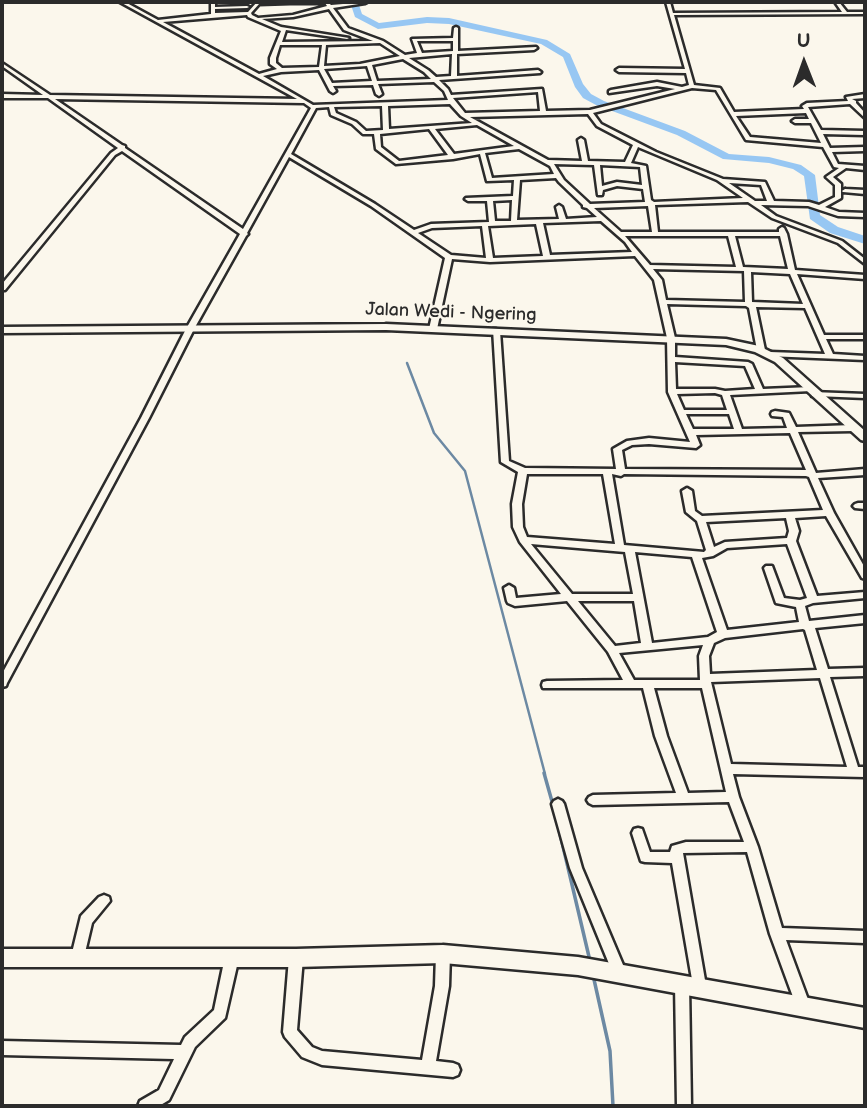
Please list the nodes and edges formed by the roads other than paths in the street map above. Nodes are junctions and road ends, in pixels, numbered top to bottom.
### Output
1 (122, 2) edge
2 (292, 2) edge
3 (365, 2) edge
4 (668, 2) edge
5 (837, 2) edge
6 (257, 4) edge
7 (329, 4) edge
8 (213, 5) edge
9 (249, 13) junction
10 (846, 13) junction
11 (865, 13) edge
12 (213, 15) junction
13 (674, 15) junction
14 (259, 18) junction
15 (159, 23) junction
16 (283, 28) junction
17 (456, 28) dead end
18 (346, 38) dead end
19 (456, 38) junction
20 (381, 42) junction
21 (279, 44) junction
22 (324, 45) junction
23 (534, 48) dead end
24 (455, 52) junction
25 (420, 54) junction
26 (403, 56) junction
27 (2, 64) edge
28 (369, 64) junction
29 (321, 68) junction
30 (281, 70) junction
31 (618, 70) dead end
32 (688, 71) junction
33 (538, 72) dead end
34 (259, 76) junction
35 (454, 77) junction
36 (471, 77) junction
37 (435, 80) junction
38 (376, 84) junction
39 (691, 87) junction
40 (701, 87) junction
41 (611, 92) dead end
42 (477, 93) junction
43 (379, 94) dead end
44 (2, 96) edge
45 (865, 96) edge
46 (48, 97) junction
47 (706, 98) dead end
48 (451, 99) junction
49 (305, 101) junction
50 (854, 102) junction
51 (385, 103) junction
52 (331, 104) junction
53 (314, 106) junction
54 (594, 111) junction
55 (808, 111) junction
56 (543, 112) junction
57 (864, 113) edge
58 (732, 114) junction
59 (463, 115) junction
60 (795, 121) dead end
61 (814, 121) junction
62 (475, 124) junction
63 (431, 128) junction
64 (386, 132) junction
65 (820, 132) junction
66 (377, 134) junction
67 (865, 134) edge
68 (582, 140) dead end
69 (636, 144) junction
70 (123, 147) junction
71 (520, 147) junction
72 (827, 148) junction
73 (865, 149) edge
74 (482, 152) junction
75 (288, 154) junction
76 (453, 157) junction
77 (548, 162) junction
78 (585, 162) junction
79 (597, 163) junction
80 (626, 164) junction
81 (843, 168) junction
82 (865, 168) edge
83 (556, 176) junction
84 (517, 179) junction
85 (722, 181) junction
86 (646, 187) junction
87 (599, 189) junction
88 (845, 191) dead end
89 (865, 192) edge
90 (516, 198) junction
91 (468, 199) dead end
92 (490, 199) junction
93 (650, 202) junction
94 (754, 202) junction
95 (771, 203) junction
96 (600, 204) junction
97 (815, 205) junction
98 (585, 206) junction
99 (559, 207) dead end
100 (865, 215) edge
101 (603, 219) junction
102 (779, 219) junction
103 (563, 221) junction
104 (539, 222) junction
105 (514, 223) junction
106 (489, 225) junction
107 (414, 232) junction
108 (655, 233) junction
109 (245, 234) junction
110 (620, 234) junction
111 (731, 234) junction
112 (784, 234) junction
113 (638, 254) junction
114 (449, 257) junction
115 (547, 258) junction
116 (490, 260) junction
117 (865, 262) edge
118 (649, 267) junction
119 (743, 269) junction
120 (792, 271) junction
121 (865, 277) edge
122 (2, 288) edge
123 (665, 303) junction
124 (750, 306) junction
125 (806, 306) junction
126 (190, 329) junction
127 (433, 329) junction
128 (2, 330) edge
129 (496, 331) junction
130 (821, 337) junction
131 (865, 337) edge
132 (671, 338) junction
133 (766, 352) junction
134 (830, 356) junction
135 (863, 358) edge
136 (672, 359) junction
137 (865, 367) edge
138 (760, 391) junction
139 (813, 391) junction
140 (673, 392) junction
141 (726, 393) junction
142 (865, 396) edge
143 (681, 412) junction
144 (732, 412) junction
145 (775, 414) dead end
146 (853, 428) junction
147 (690, 432) junction
148 (739, 432) junction
149 (794, 432) junction
150 (865, 437) edge
151 (523, 471) junction
152 (607, 472) junction
153 (865, 472) edge
154 (621, 473) junction
155 (811, 474) junction
156 (687, 491) dead end
157 (829, 513) junction
158 (790, 514) junction
159 (701, 520) junction
160 (523, 540) junction
161 (791, 541) junction
162 (624, 548) junction
163 (865, 550) edge
164 (853, 551) junction
165 (710, 554) junction
166 (696, 555) junction
167 (769, 568) dead end
168 (865, 576) edge
169 (509, 588) dead end
170 (865, 596) edge
171 (569, 597) junction
172 (638, 598) junction
173 (813, 600) junction
174 (800, 604) junction
175 (865, 619) edge
176 (807, 626) junction
177 (723, 634) junction
178 (710, 641) junction
179 (647, 646) junction
180 (612, 650) junction
181 (865, 672) edge
182 (824, 673) junction
183 (706, 681) junction
184 (2, 683) edge
185 (647, 684) junction
186 (547, 685) dead end
187 (631, 685) junction
188 (728, 769) junction
189 (860, 772) edge
190 (733, 797) junction
191 (684, 798) junction
192 (593, 800) dead end
193 (558, 804) dead end
194 (638, 833) dead end
195 (752, 847) junction
196 (678, 858) junction
197 (104, 901) dead end
198 (777, 934) junction
199 (865, 937) edge
200 (443, 954) junction
201 (78, 957) junction
202 (232, 957) junction
203 (2, 958) edge
204 (296, 958) junction
205 (614, 971) junction
206 (690, 984) junction
207 (803, 1004) junction
208 (865, 1018) edge
209 (2, 1048) edge
210 (183, 1052) junction
211 (428, 1066) junction
212 (453, 1070) dead end
213 (145, 1106) edge
214 (684, 1106) edge

1 - 15 street
2 - 6 street
2 - 7 street
3 - 7 street
4 - 13 street
5 - 10 street
6 - 8 street
6 - 9 street
7 - 14 street
7 - 20 street
8 - 12 street
9 - 12 street
9 - 14 street
10 - 11 street
10 - 13 street
12 - 15 street
13 - 32 street
14 - 16 street
15 - 34 street
16 - 18 street
16 - 21 street
17 - 19 street
19 - 24 street
19 - 25 street
20 - 22 street
20 - 26 street
21 - 22 street
21 - 30 street
22 - 29 street
23 - 24 street
24 - 25 street
24 - 35 street
25 - 26 street
26 - 28 street
26 - 37 street
27 - 46 street
28 - 29 street
28 - 38 street
29 - 30 street
29 - 38 street
30 - 34 street
31 - 32 street
32 - 39 street
33 - 36 street
34 - 49 street
35 - 36 street
35 - 37 street
36 - 42 street
37 - 38 street
37 - 48 street
38 - 43 street
39 - 40 street
39 - 41 street
39 - 54 street
40 - 47 street
40 - 58 street
42 - 48 street
42 - 56 street
44 - 46 street
45 - 50 street
46 - 49 street
46 - 70 street
48 - 51 street
48 - 59 street
49 - 53 street
50 - 55 street
50 - 57 street
51 - 52 street
51 - 64 street
52 - 53 street
52 - 66 street
53 - 75 street
54 - 56 street
54 - 69 street
55 - 58 street
55 - 61 street
56 - 59 street
58 - 72 street
59 - 62 street
60 - 61 street
61 - 65 street
62 - 63 street
62 - 71 street
63 - 64 street
63 - 76 street
64 - 66 street
65 - 67 street
65 - 72 street
66 - 76 street
68 - 78 street
69 - 80 street
69 - 85 street
70 - 109 street
70 - 122 street
71 - 74 street
71 - 77 street
72 - 73 street
72 - 81 street
74 - 76 street
74 - 84 street
75 - 107 street
75 - 109 street
77 - 78 street
77 - 83 street
78 - 79 street
79 - 80 street
79 - 87 street
80 - 86 street
81 - 82 street
81 - 97 street
83 - 84 street
83 - 98 street
84 - 90 street
85 - 94 street
85 - 95 street
86 - 87 street
86 - 93 street
87 - 96 street
88 - 89 street
90 - 92 street
90 - 105 street
91 - 92 street
92 - 106 street
93 - 94 street
93 - 96 street
93 - 108 street
94 - 95 street
94 - 102 street
95 - 97 street
96 - 98 street
97 - 100 street
98 - 101 street
99 - 103 street
101 - 103 street
101 - 110 street
102 - 112 street
102 - 117 street
103 - 104 street
104 - 105 street
104 - 115 street
105 - 106 street
106 - 107 street
106 - 116 street
107 - 114 street
108 - 110 street
108 - 111 street
109 - 126 street
110 - 113 street
111 - 112 street
111 - 119 street
112 - 120 street
113 - 115 street
113 - 118 street
114 - 116 street
114 - 127 street
115 - 116 street
118 - 119 street
118 - 123 street
119 - 120 street
119 - 124 street
120 - 121 street
120 - 125 street
123 - 124 street
123 - 132 street
124 - 125 street
124 - 133 street
125 - 130 street
126 - 127 main road, Jalan Wedi - Ngering
126 - 128 main road, Jalan Wedi - Ngering
126 - 184 street
127 - 129 main road, Jalan Wedi - Ngering
129 - 132 main road, Jalan Wedi - Ngering
129 - 151 street
130 - 131 street
130 - 134 street
132 - 133 main road, Jalan Wedi - Ngering
132 - 136 street
133 - 134 street
133 - 139 main road, Jalan Wedi - Ngering
134 - 135 street
135 - 137 street
136 - 138 street
136 - 140 street
138 - 139 street
138 - 141 street
139 - 142 street
139 - 146 main road, Jalan Wedi - Ngering
140 - 141 street
140 - 143 street
141 - 144 street
143 - 144 street
143 - 147 street
144 - 148 street
145 - 149 street
146 - 149 street
146 - 150 main road, Jalan Wedi - Ngering
147 - 148 street
147 - 154 street
148 - 149 street
149 - 155 street
151 - 152 street
151 - 160 street
152 - 154 street
152 - 162 street
153 - 155 street
154 - 155 street
155 - 157 street
156 - 159 street
157 - 158 street
157 - 164 street
158 - 159 street
158 - 161 street
159 - 165 street
160 - 162 street
160 - 171 street
161 - 165 street
161 - 173 street
162 - 166 street
162 - 172 street
163 - 164 street
164 - 168 street
165 - 166 street
166 - 177 street
167 - 174 street
169 - 171 street
170 - 173 street
171 - 172 street
171 - 180 street
172 - 179 street
173 - 174 street
174 - 176 street
175 - 176 street
176 - 177 street
176 - 182 street
177 - 178 street
178 - 179 street
178 - 183 street
179 - 180 street
180 - 187 street
181 - 182 street
182 - 183 street
182 - 189 street
183 - 185 street
183 - 188 street
185 - 187 street
185 - 191 street
186 - 187 street
188 - 189 street
188 - 190 street
190 - 191 street
190 - 195 street
191 - 192 street
193 - 205 street
194 - 196 street
195 - 196 street
195 - 198 street
196 - 206 street
197 - 201 street
198 - 199 street
198 - 207 street
200 - 204 main road
200 - 205 main road
200 - 211 street
201 - 202 main road
201 - 203 main road
202 - 204 main road
202 - 210 street
204 - 211 street
205 - 206 main road
206 - 207 main road
206 - 214 street
207 - 208 main road
209 - 210 street
210 - 213 street
211 - 212 street

